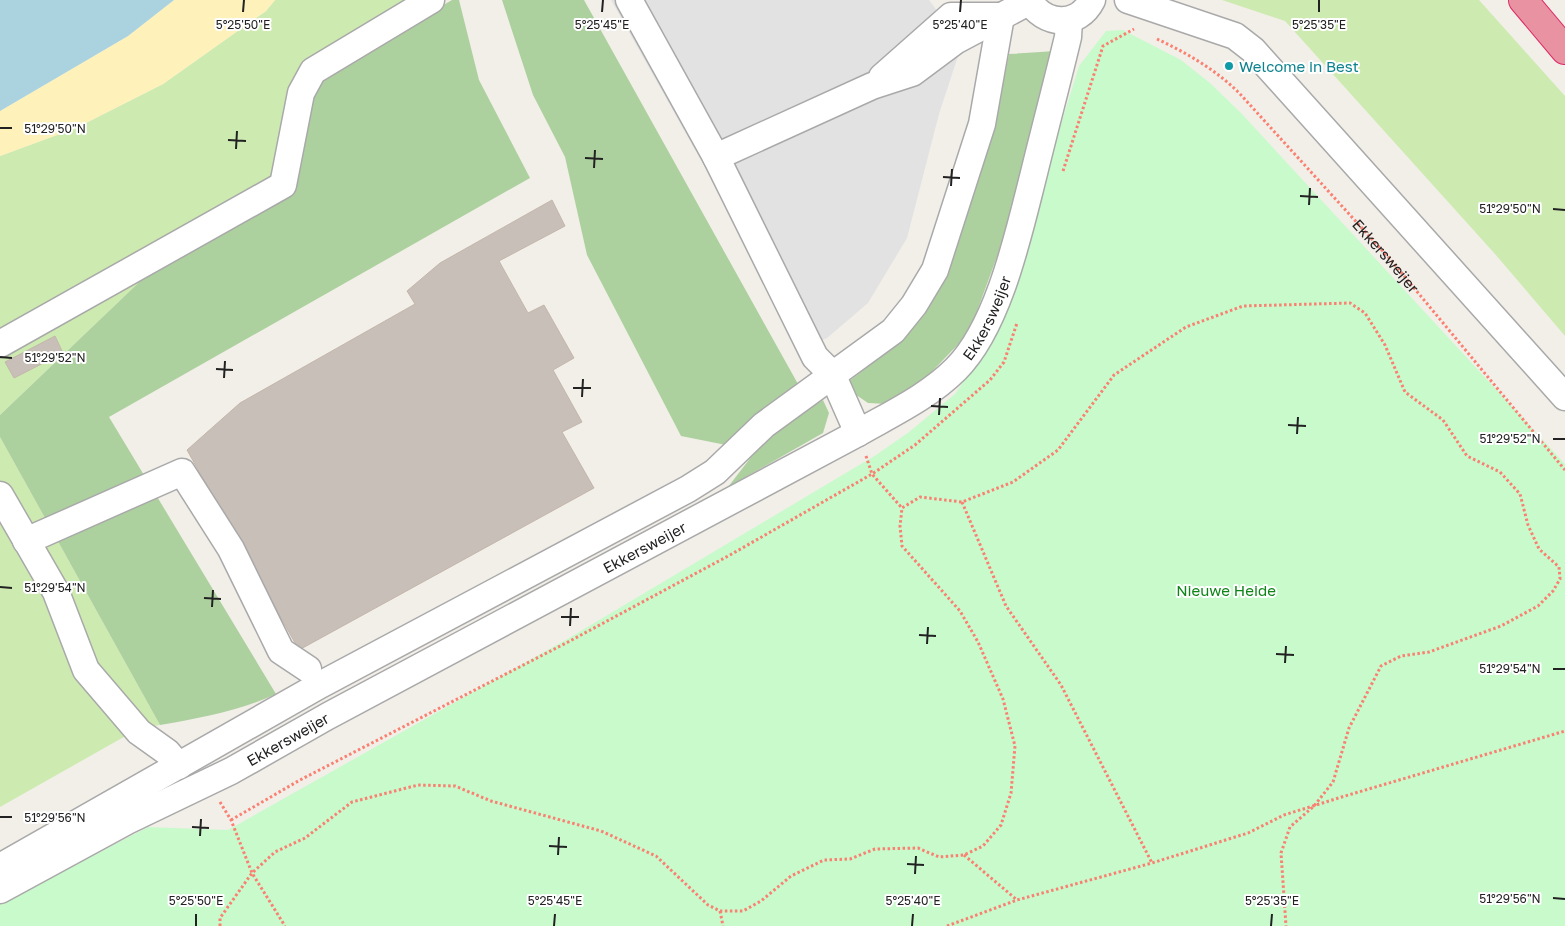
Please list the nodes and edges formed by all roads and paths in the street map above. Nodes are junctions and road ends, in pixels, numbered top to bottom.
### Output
1 (431, 0) edge
2 (629, 0) edge
3 (962, 0) edge
4 (1092, 0) edge
5 (1128, 0) edge
6 (1515, 0) edge
7 (1523, 0) edge
8 (1029, 1) edge
9 (1001, 16) junction
10 (1069, 20) junction
11 (1541, 22) junction
12 (1152, 37) dead end
13 (1565, 50) edge
14 (716, 157) junction
15 (0, 344) edge
16 (832, 374) junction
17 (1565, 397) edge
18 (858, 433) junction
19 (1565, 470) edge
20 (0, 495) edge
21 (962, 502) junction
22 (902, 508) junction
23 (26, 541) junction
24 (310, 668) junction
25 (328, 716) junction
26 (1565, 731) edge
27 (179, 766) junction
28 (1314, 806) junction
29 (964, 855) junction
30 (1152, 863) junction
31 (0, 867) edge
32 (252, 873) junction
33 (0, 890) edge
34 (1018, 900) junction
35 (720, 911) junction
36 (220, 926) edge
37 (285, 926) edge
38 (723, 926) edge
39 (947, 926) edge
40 (1286, 926) edge

1 - 15 street
2 - 14 street
3 - 9 street
4 - 10 street
5 - 17 street
6 - 11 highway
7 - 11 highway
8 - 9 street
8 - 10 street
9 - 14 street
9 - 16 street, Ekkersweijer
10 - 18 street, Ekkersweijer
11 - 13 highway
12 - 19 path, Ekkersweijer
14 - 16 street
16 - 18 street
16 - 24 street, Ekkersweijer
18 - 25 street, Ekkersweijer
20 - 23 street
21 - 22 path
21 - 28 path
21 - 30 path
22 - 29 path
22 - 32 path
23 - 24 street
23 - 27 street
24 - 25 street
24 - 27 street, Ekkersweijer
25 - 33 street, Ekkersweijer
26 - 28 path
27 - 31 street, Ekkersweijer
28 - 30 path
28 - 40 path
29 - 34 path
29 - 35 path
30 - 34 path
32 - 35 path
32 - 36 path
32 - 37 path
34 - 39 path
35 - 38 path

